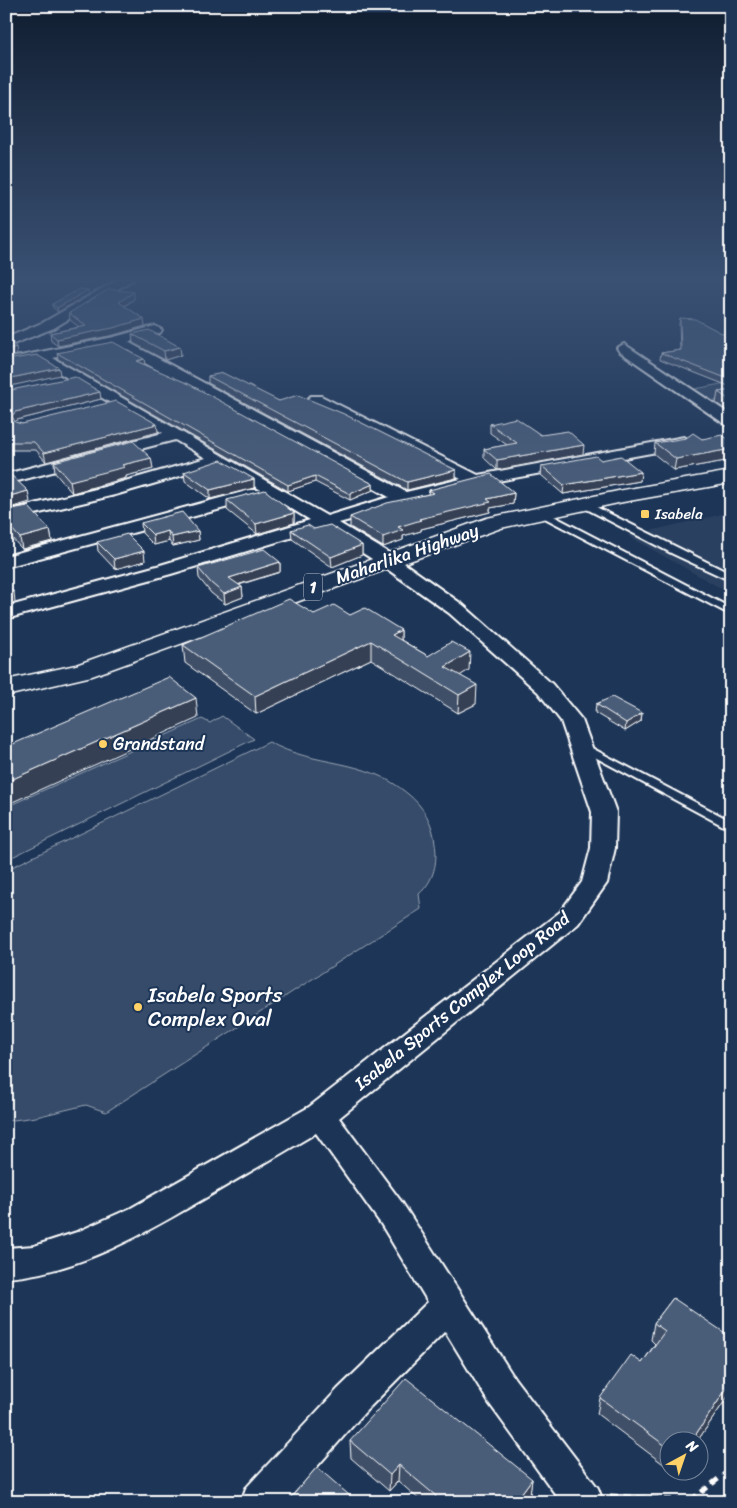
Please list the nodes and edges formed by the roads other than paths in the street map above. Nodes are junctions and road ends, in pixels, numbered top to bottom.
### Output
1 (74, 349) edge
2 (131, 349) edge
3 (626, 349) edge
4 (40, 356) junction
5 (6, 363) edge
6 (78, 378) junction
7 (60, 382) edge
8 (316, 399) dead end
9 (118, 402) junction
10 (99, 407) edge
11 (731, 422) edge
12 (175, 435) junction
13 (684, 442) edge
14 (218, 460) junction
15 (731, 477) edge
16 (6, 478) edge
17 (476, 480) junction
18 (273, 490) junction
19 (404, 498) junction
20 (584, 504) junction
21 (540, 512) junction
22 (6, 516) edge
23 (326, 522) junction
24 (387, 560) junction
25 (6, 562) edge
26 (731, 578) edge
27 (731, 612) edge
28 (6, 613) edge
29 (6, 688) edge
30 (582, 746) junction
31 (731, 826) edge
32 (320, 1116) junction
33 (6, 1263) edge
34 (448, 1305) junction
35 (578, 1499) edge
36 (260, 1502) edge

1 - 4 street
2 - 19 street
3 - 11 street
4 - 5 street
4 - 6 street, Isabela Sports Complex Loop Road
6 - 7 street
6 - 9 street, Isabela Sports Complex Loop Road
8 - 17 street
9 - 10 street
9 - 12 street, Isabela Sports Complex Loop Road
12 - 14 street, Isabela Sports Complex Loop Road
12 - 16 street
13 - 17 street
14 - 18 street, Isabela Sports Complex Loop Road
14 - 22 street
15 - 20 highway, Maharlika Highway / 1
17 - 19 street
18 - 23 street, Isabela Sports Complex Loop Road
18 - 25 street
19 - 23 street
20 - 21 highway, Maharlika Highway / 1
20 - 26 lane
21 - 24 highway, Maharlika Highway / 1
21 - 27 lane
23 - 24 street, Isabela Sports Complex Loop Road
23 - 28 street
24 - 29 highway, Maharlika Highway / 1
24 - 30 street, Isabela Sports Complex Loop Road
30 - 31 lane
30 - 32 street, Isabela Sports Complex Loop Road
32 - 33 street, Isabela Sports Complex Loop Road
32 - 34 street
34 - 35 street
34 - 36 street

